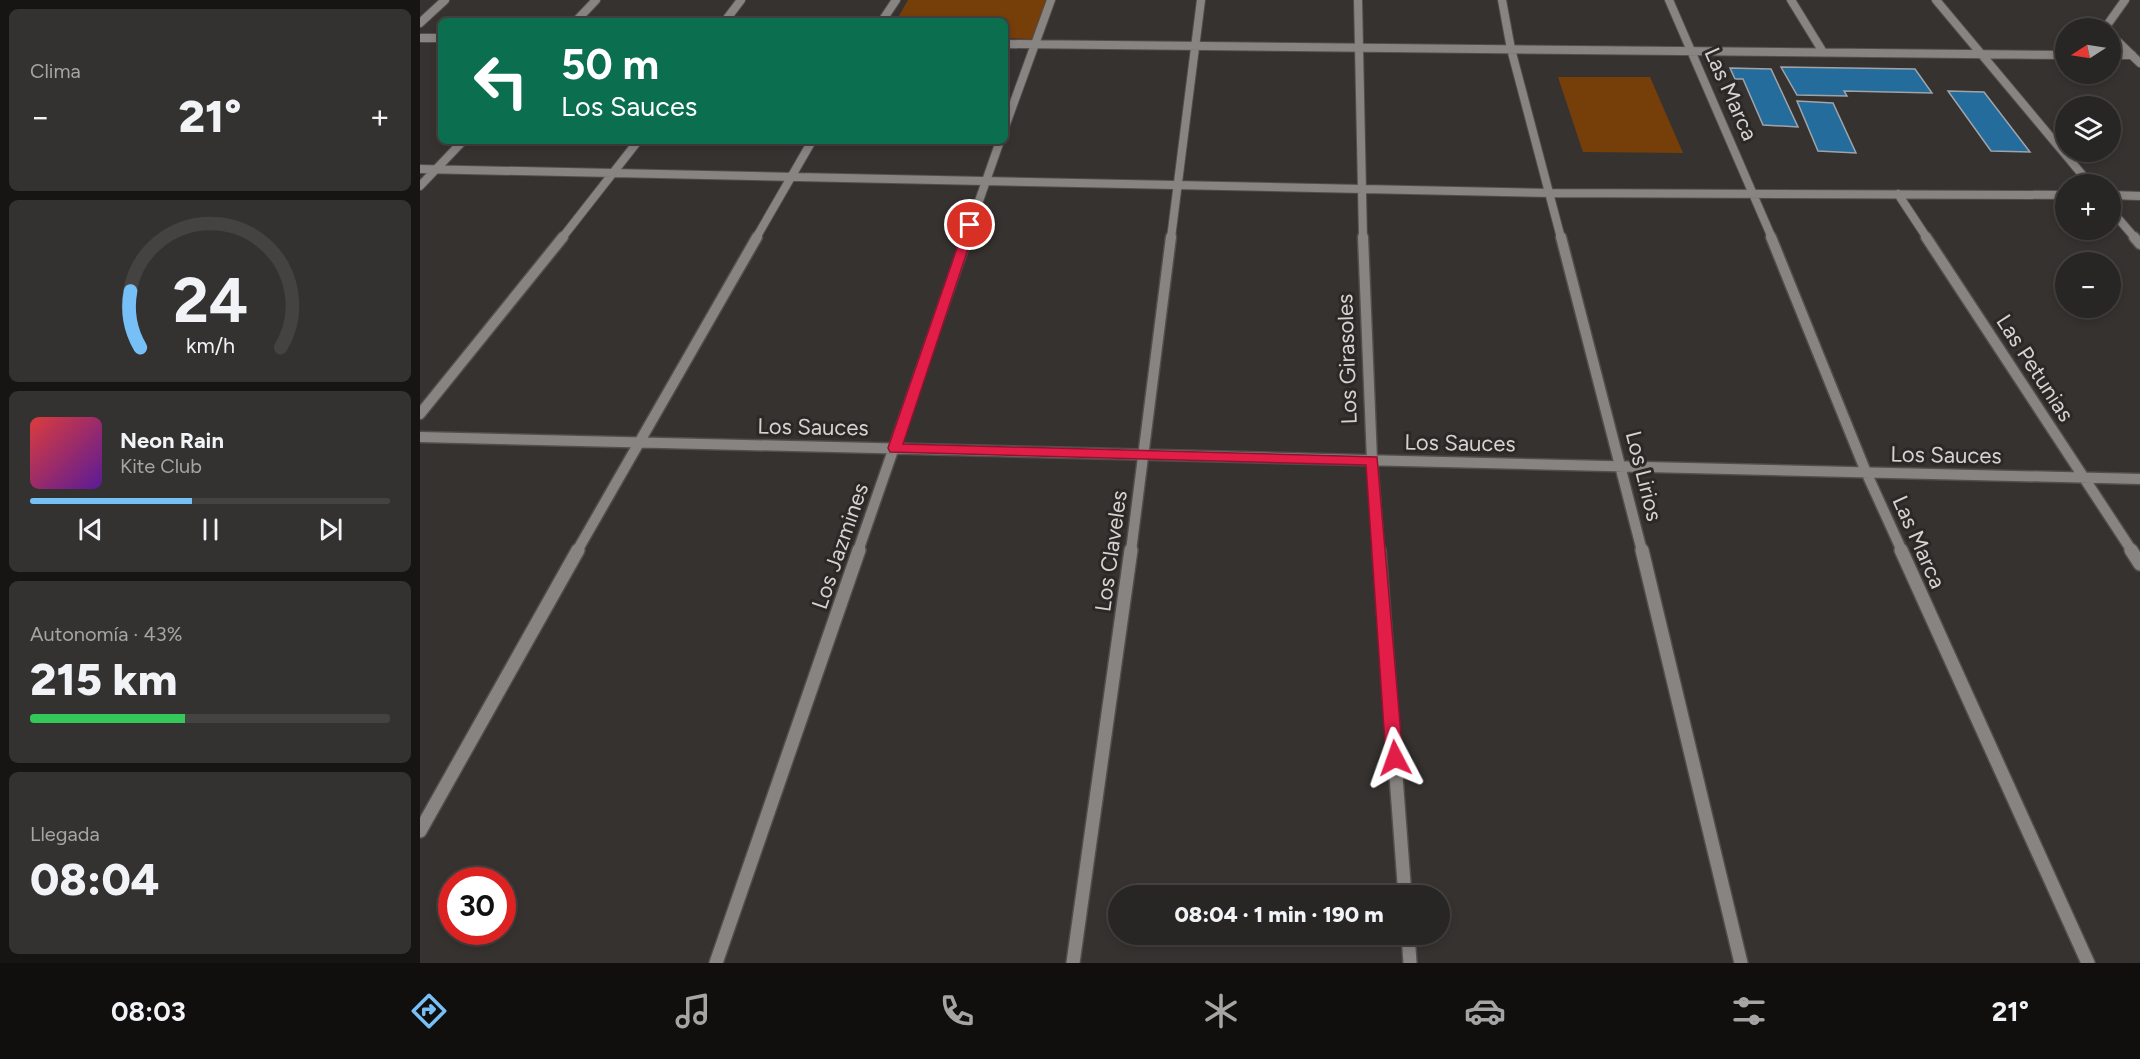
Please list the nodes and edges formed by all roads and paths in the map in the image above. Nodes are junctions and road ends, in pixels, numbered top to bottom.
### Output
1 (445, 0) edge
2 (596, 0) edge
3 (741, 0) edge
4 (896, 0) edge
5 (1051, 0) edge
6 (1201, 0) edge
7 (1358, 0) edge
8 (1502, 0) edge
9 (1669, 0) edge
10 (1791, 0) edge
11 (1936, 0) edge
12 (2125, 0) edge
13 (579, 18) edge
14 (727, 18) edge
15 (884, 18) edge
16 (2112, 18) edge
17 (420, 22) edge
18 (420, 38) edge
19 (438, 38) edge
20 (1008, 44) edge
21 (1036, 44) junction
22 (2121, 44) edge
23 (1195, 46) junction
24 (1360, 48) junction
25 (1511, 49) junction
26 (1691, 51) junction
27 (1823, 52) junction
28 (1982, 54) junction
29 (2055, 55) edge
30 (2121, 55) edge
31 (2132, 55) junction
32 (2140, 63) edge
33 (1008, 119) edge
34 (460, 144) edge
35 (636, 144) edge
36 (810, 144) edge
37 (999, 144) edge
38 (420, 169) edge
39 (436, 169) junction
40 (615, 172) junction
41 (2082, 174) edge
42 (792, 176) junction
43 (985, 180) junction
44 (1177, 184) junction
45 (420, 186) edge
46 (1361, 188) junction
47 (1551, 193) junction
48 (1754, 194) junction
49 (1898, 194) junction
50 (2055, 195) edge
51 (2121, 195) edge
52 (2140, 196) edge
53 (2121, 222) edge
54 (2140, 244) edge
55 (420, 414) edge
56 (420, 437) edge
57 (638, 442) junction
58 (894, 448) junction
59 (1144, 455) junction
60 (1372, 460) junction
61 (1622, 466) junction
62 (1866, 472) junction
63 (2083, 478) junction
64 (2140, 479) edge
65 (2140, 564) edge
66 (420, 831) edge
67 (1404, 885) edge
68 (1409, 945) edge
69 (716, 963) edge
70 (1073, 963) edge
71 (1410, 963) edge
72 (1742, 963) edge
73 (2088, 963) edge

1 - 17 street
2 - 13 street
3 - 14 street
4 - 15 street
5 - 21 street
6 - 23 street, Los Claveles
7 - 24 street, Los Girasoles
8 - 25 street, Los Lirios
9 - 26 street, Las Marca
10 - 27 street
11 - 28 street
12 - 16 street
18 - 19 street
20 - 21 street
21 - 23 street
21 - 33 street
22 - 31 street
23 - 24 street
23 - 44 street, Los Claveles
24 - 25 street
24 - 46 street, Los Girasoles
25 - 26 street
25 - 47 street, Los Lirios
26 - 27 street
26 - 48 street, Las Marca
27 - 28 street
28 - 29 street
28 - 41 street
30 - 31 street
31 - 32 street
34 - 39 street
35 - 40 street
36 - 42 street
37 - 43 street, Los Jazmines
38 - 39 street
39 - 40 street
39 - 45 street
40 - 42 street
40 - 55 street
42 - 43 street
42 - 57 street
43 - 44 street
43 - 58 street, Los Jazmines
44 - 46 street
44 - 59 street, Los Claveles
46 - 47 street
46 - 60 street, Los Girasoles
47 - 48 street
47 - 61 street, Los Lirios
48 - 49 street
48 - 62 street, Las Marca
49 - 50 street
49 - 63 street, Las Petunias
51 - 52 street
53 - 54 street
56 - 57 street, Los Sauces
57 - 58 street, Los Sauces
57 - 66 street
58 - 59 street, Los Sauces
58 - 69 street, Los Jazmines
59 - 60 street, Los Sauces
59 - 70 street, Los Claveles
60 - 61 street, Los Sauces
60 - 67 street, Los Girasoles
61 - 62 street, Los Sauces
61 - 72 street, Los Lirios
62 - 63 street, Los Sauces
62 - 73 street, Las Marca
63 - 64 street, Los Sauces
63 - 65 street, Las Petunias
68 - 71 street

